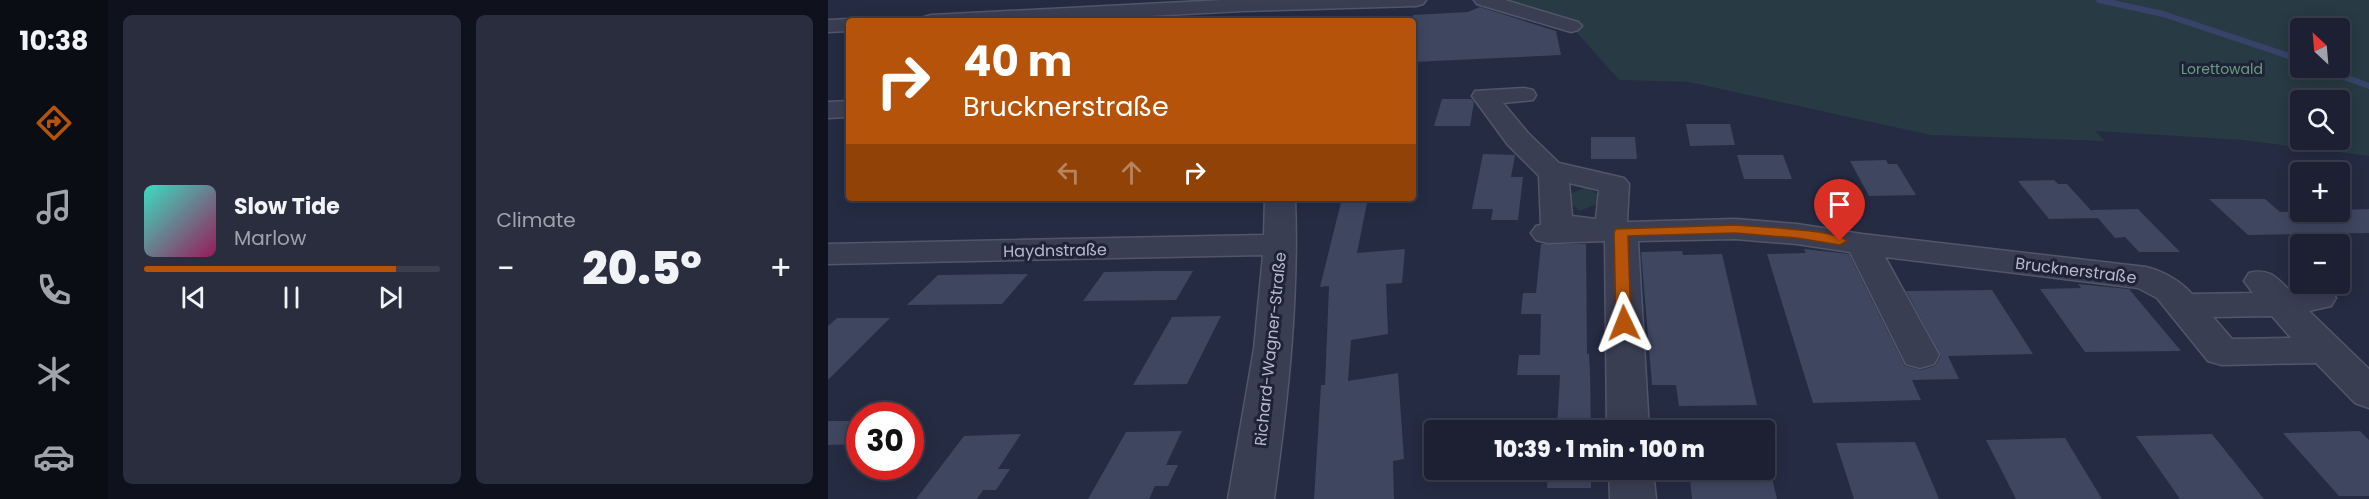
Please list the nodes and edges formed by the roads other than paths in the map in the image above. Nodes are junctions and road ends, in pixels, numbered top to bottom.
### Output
1 (1416, 0) edge
2 (1484, 0) edge
3 (1215, 3) edge
4 (978, 18) edge
5 (846, 25) edge
6 (828, 26) edge
7 (1571, 26) dead end
8 (1524, 96) dead end
9 (846, 109) edge
10 (828, 110) edge
11 (1553, 171) junction
12 (1280, 201) edge
13 (1616, 229) junction
14 (1547, 233) dead end
15 (1862, 244) junction
16 (1281, 245) junction
17 (828, 254) edge
18 (2271, 293) junction
19 (2318, 298) dead end
20 (2183, 306) junction
21 (2325, 350) junction
22 (1920, 354) dead end
23 (2369, 393) edge
24 (1627, 420) edge
25 (1632, 480) edge
26 (1251, 499) edge
27 (1633, 499) edge

1 - 3 street
2 - 7 street
3 - 4 street
5 - 6 street
8 - 11 street
9 - 10 street
11 - 13 street
11 - 13 street
12 - 16 street, Richard-Wagner-Straße
13 - 14 street, Brucknerstraße
13 - 15 street, Brucknerstraße
13 - 24 street
15 - 20 street, Brucknerstraße
15 - 22 street
16 - 17 street, Haydnstraße
16 - 26 street, Richard-Wagner-Straße
18 - 19 street
18 - 20 street
18 - 21 street
20 - 21 street, Brucknerstraße
21 - 23 street
25 - 27 street

